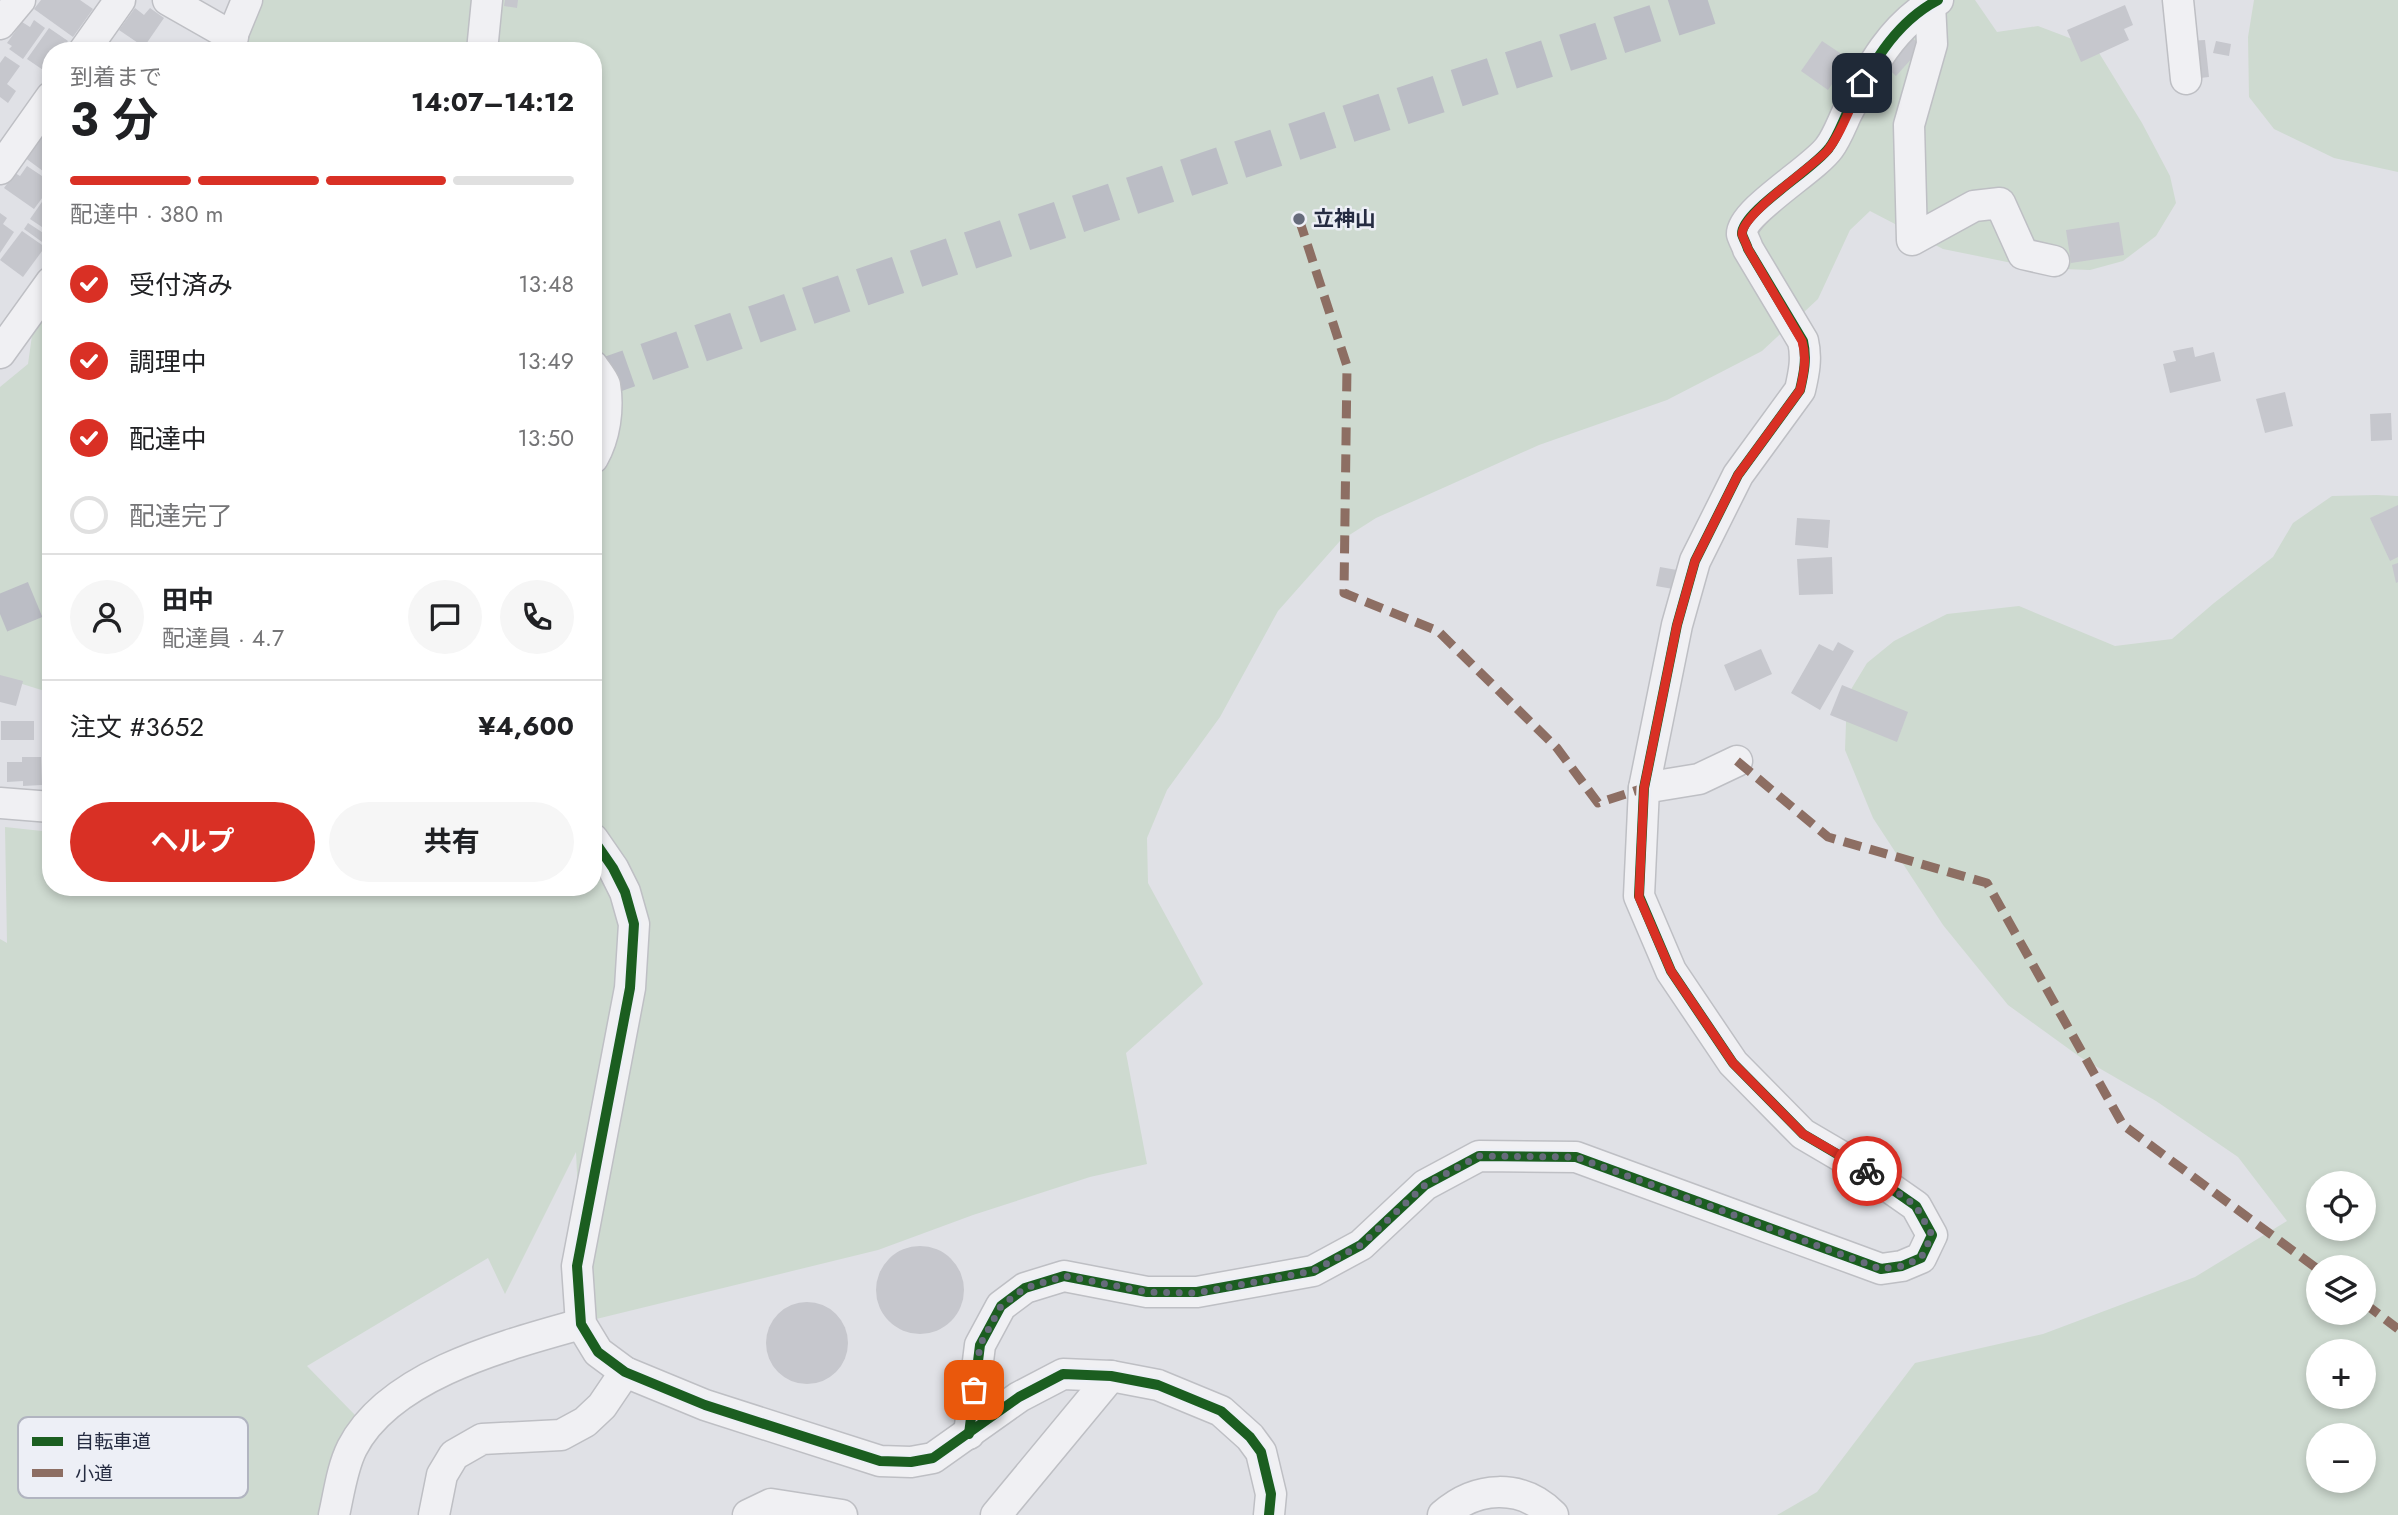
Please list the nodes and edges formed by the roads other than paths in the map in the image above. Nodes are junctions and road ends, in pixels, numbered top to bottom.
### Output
1 (20, 0) edge
2 (120, 0) edge
3 (168, 0) edge
4 (247, 0) edge
5 (487, 0) edge
6 (2178, 0) edge
7 (1934, 2) edge
8 (0, 24) edge
9 (90, 42) edge
10 (226, 42) edge
11 (230, 42) edge
12 (483, 42) edge
13 (2186, 79) dead end
14 (42, 110) edge
15 (0, 169) edge
16 (2054, 261) dead end
17 (42, 295) edge
18 (0, 353) edge
19 (602, 379) edge
20 (602, 437) edge
21 (1737, 761) dead end
22 (1644, 788) junction
23 (0, 803) edge
24 (42, 806) edge
25 (602, 852) edge
26 (581, 1324) junction
27 (625, 1372) junction
28 (1111, 1376) junction
29 (969, 1434) junction
30 (334, 1515) edge
31 (434, 1515) edge
32 (748, 1515) edge
33 (842, 1515) edge
34 (996, 1515) edge
35 (1269, 1515) edge
36 (1443, 1515) edge
37 (1553, 1515) edge

1 - 8 street
2 - 9 street
3 - 10 street
4 - 11 street
5 - 12 street
6 - 13 street
7 - 16 street
7 - 22 street
14 - 15 street
17 - 18 street
19 - 20 street
21 - 22 street
22 - 29 street
23 - 24 street
25 - 26 street
26 - 27 street
26 - 30 street
27 - 29 street
27 - 31 street
28 - 29 street
28 - 34 street
28 - 35 street
32 - 33 street
36 - 37 street

